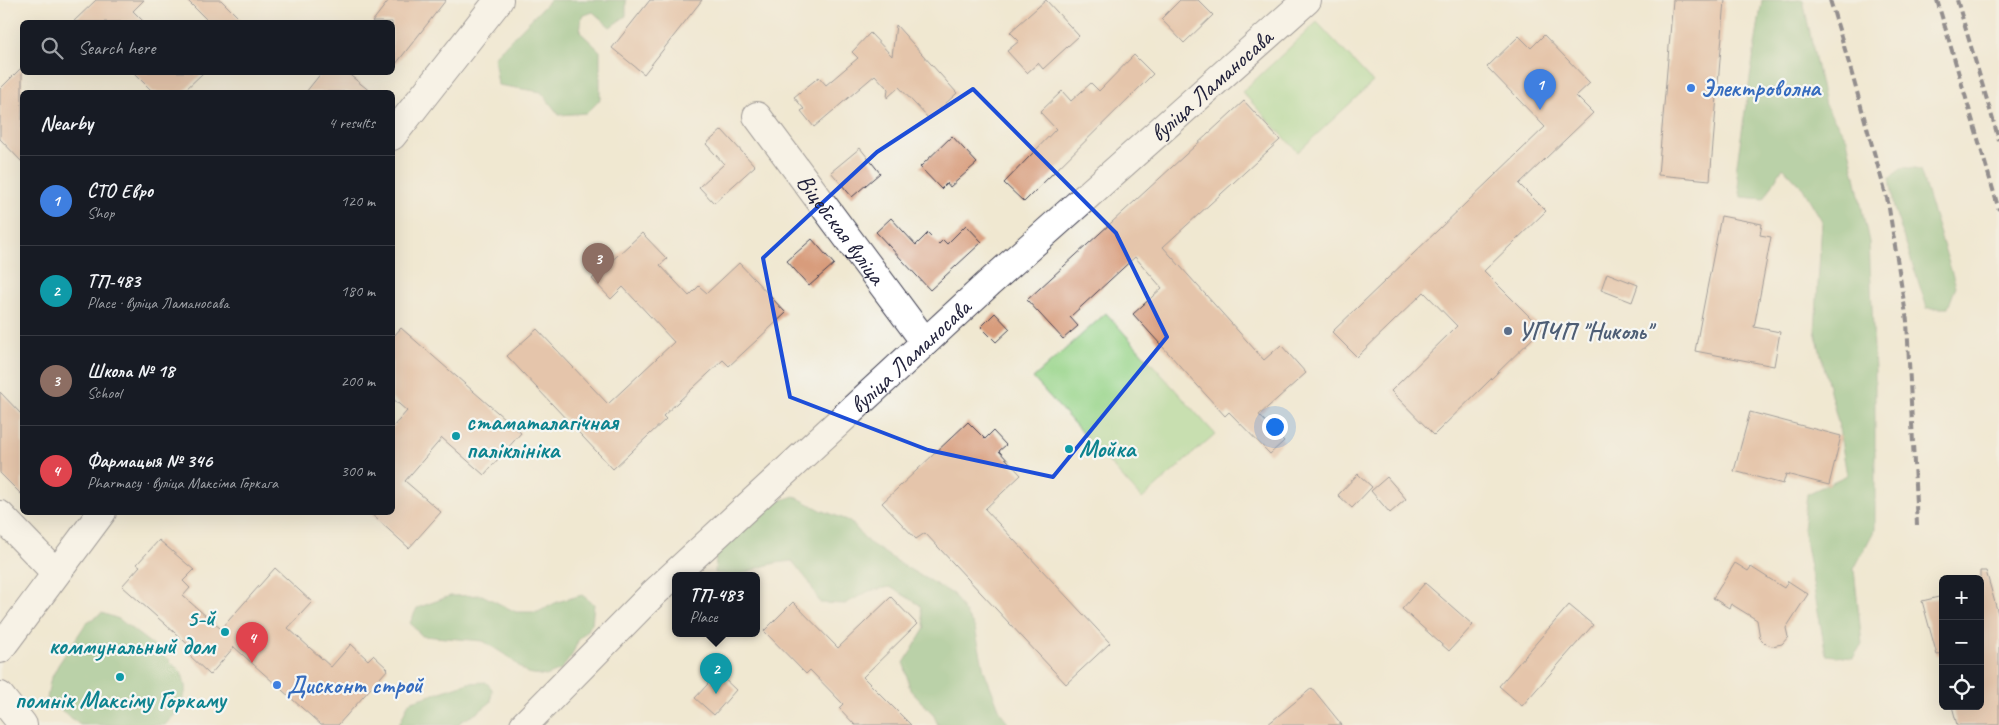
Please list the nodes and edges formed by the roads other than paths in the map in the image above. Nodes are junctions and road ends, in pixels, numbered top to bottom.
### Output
1 (499, 0) edge
2 (1307, 0) edge
3 (757, 116) dead end
4 (395, 132) edge
5 (925, 342) junction
6 (0, 515) edge
7 (100, 515) edge
8 (677, 572) edge
9 (56, 573) junction
10 (672, 576) edge
11 (0, 649) edge
12 (0, 696) edge
13 (23, 725) edge
14 (524, 725) edge

1 - 4 street
2 - 5 street, вуліца Ламаносава
3 - 5 street, Віцебская вуліца
5 - 8 street, вуліца Ламаносава
6 - 9 street
7 - 9 street
9 - 11 street
10 - 14 street, вуліца Ламаносава
12 - 13 street

